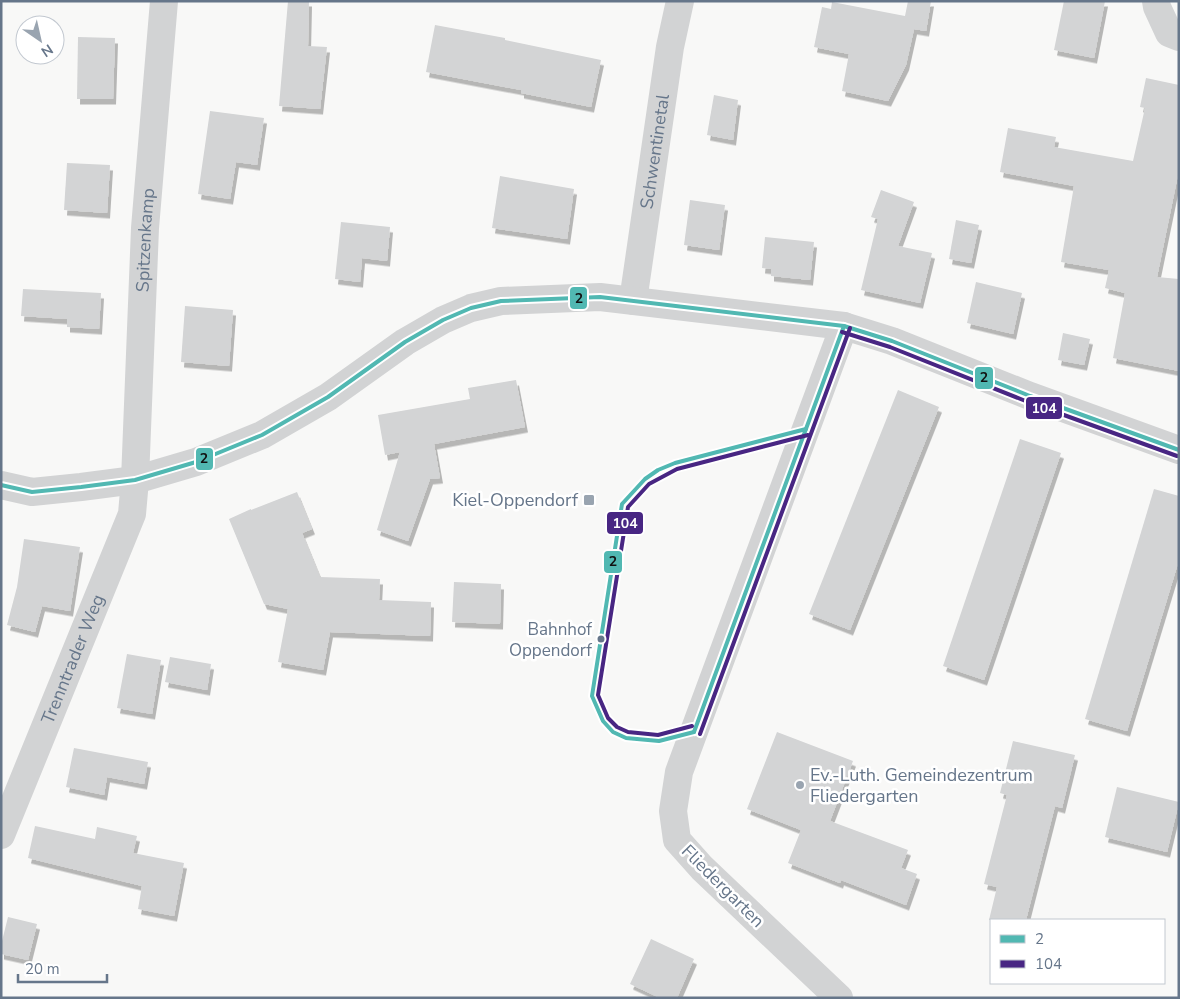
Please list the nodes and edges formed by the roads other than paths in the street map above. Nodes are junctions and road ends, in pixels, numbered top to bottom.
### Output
1 (164, 1) edge
2 (680, 1) edge
3 (1156, 1) edge
4 (1179, 37) edge
5 (633, 301) junction
6 (836, 325) junction
7 (1179, 450) edge
8 (135, 480) junction
9 (1, 486) edge
10 (1, 835) edge
11 (839, 998) edge

1 - 8 street, Spitzenkamp
2 - 5 street, Schwentinetal
3 - 4 street
5 - 6 street
5 - 8 street
6 - 7 street
6 - 11 street, Fliedergarten
8 - 9 street
8 - 10 street, Trenntrader Weg

